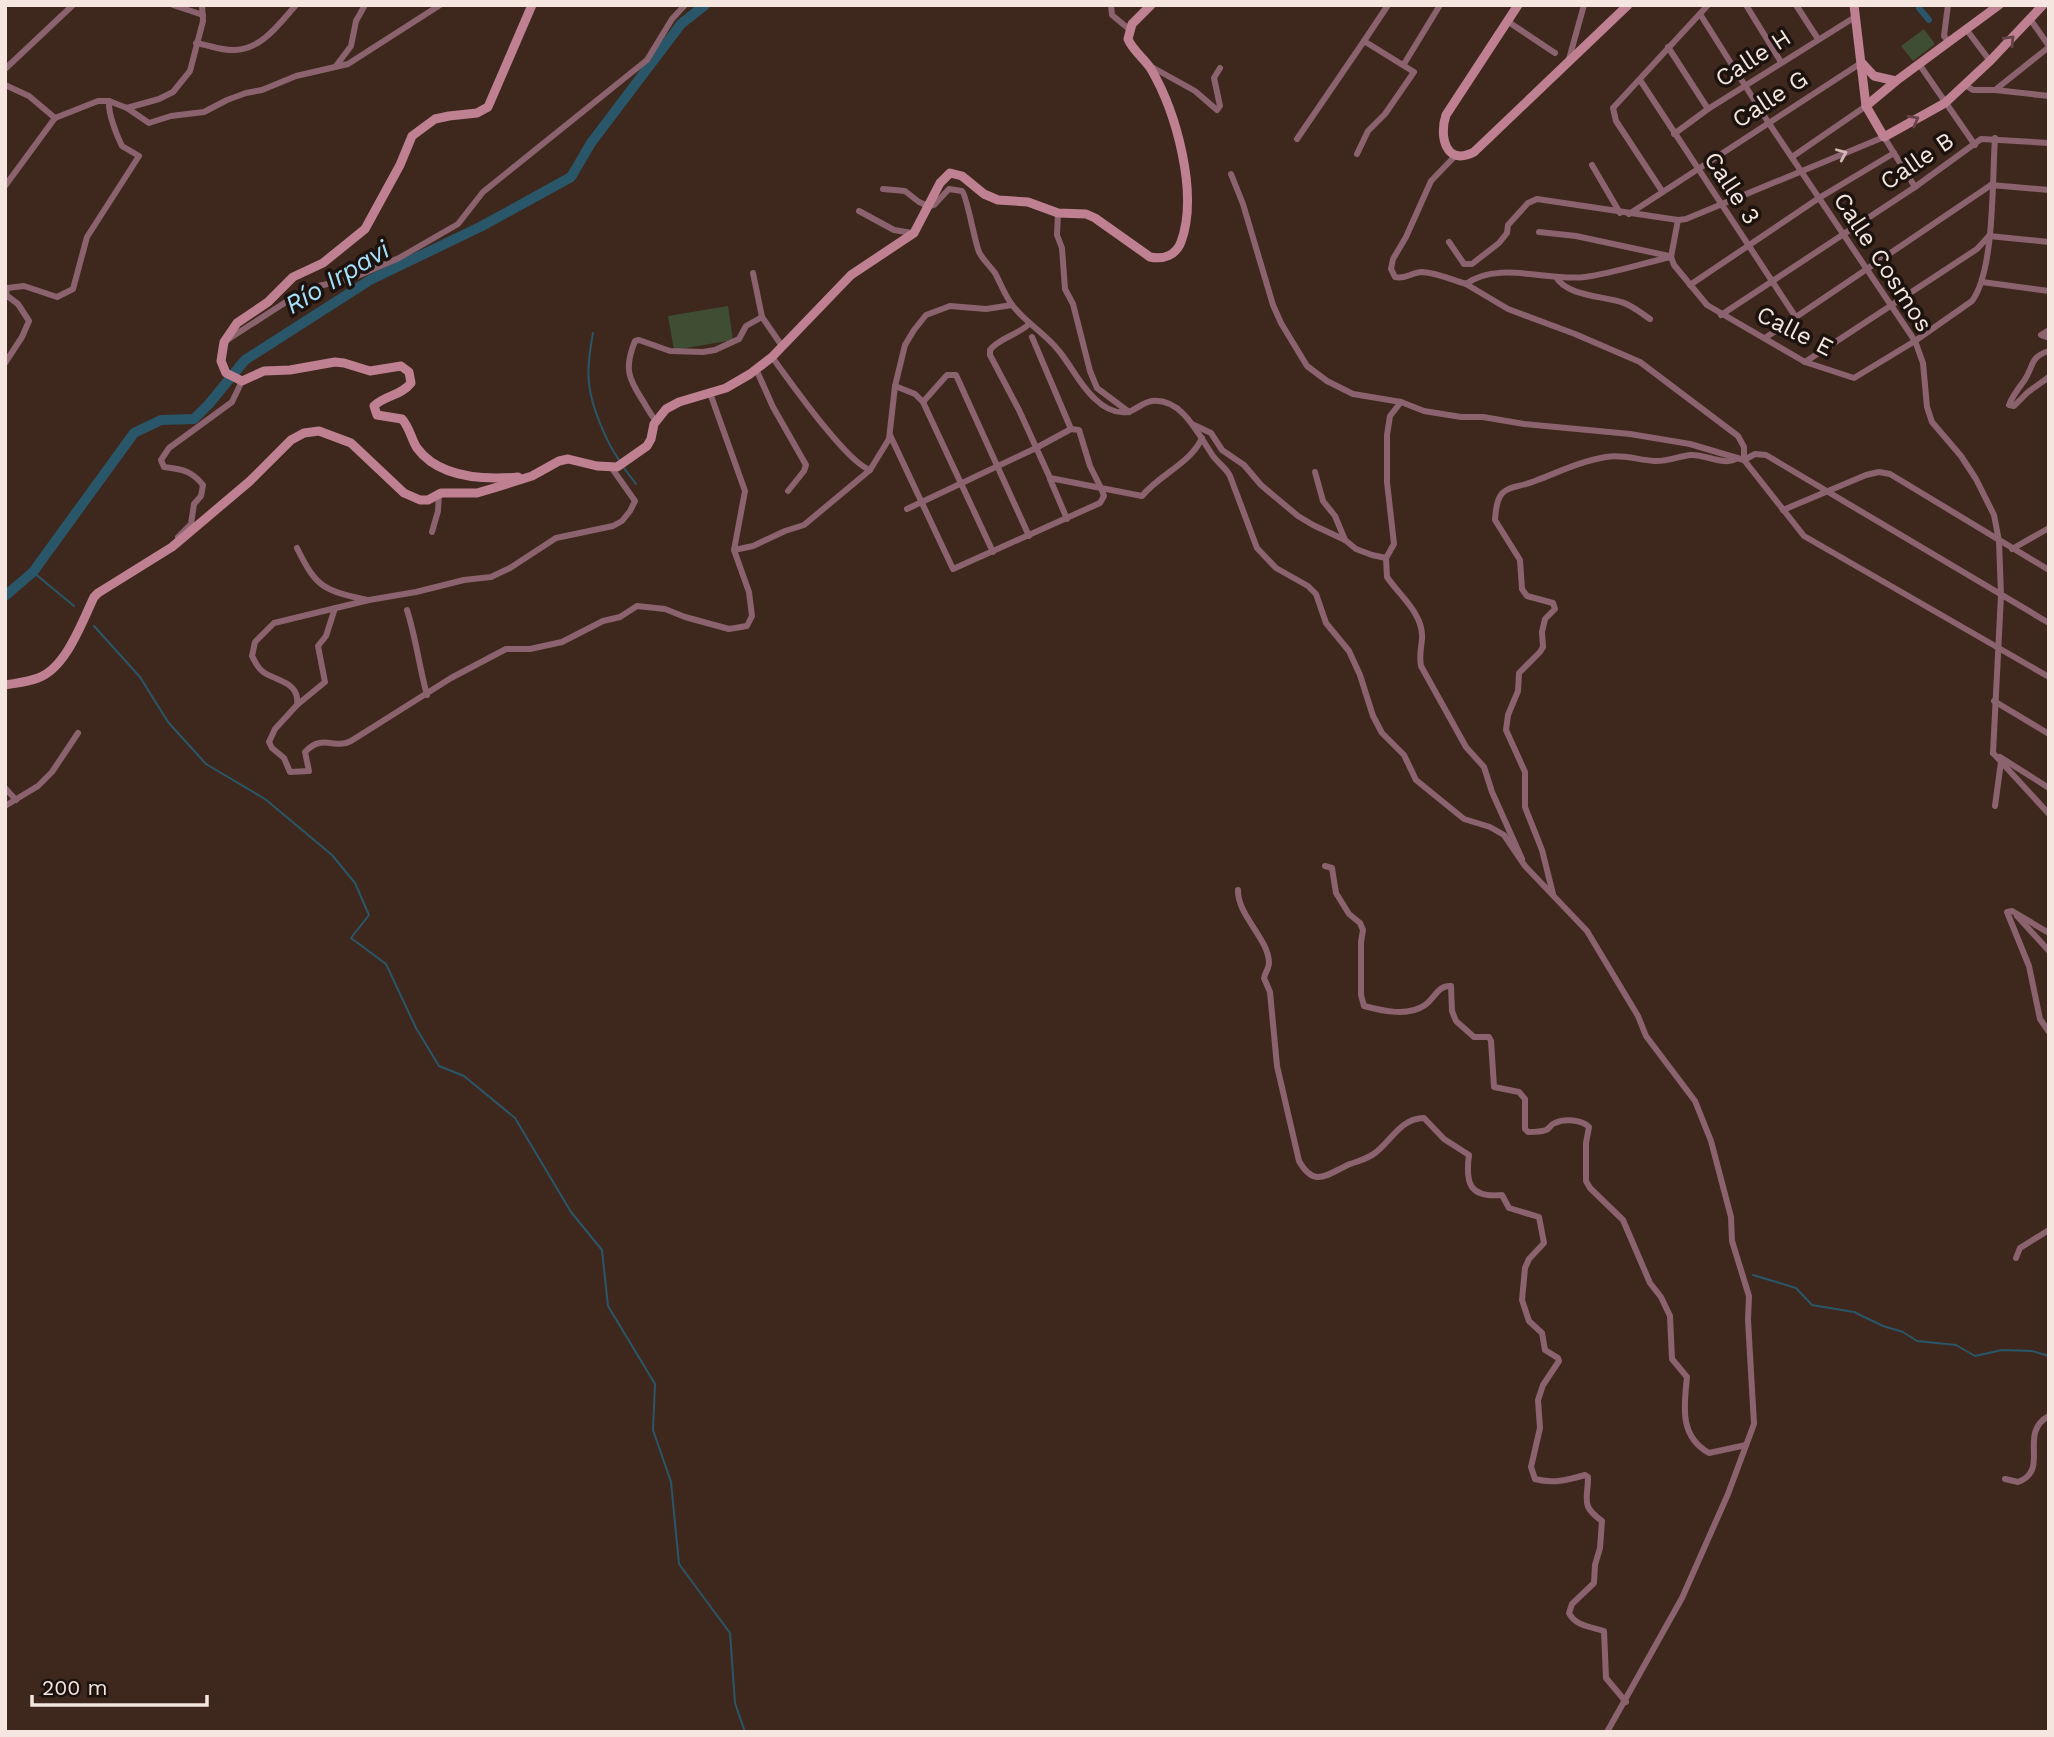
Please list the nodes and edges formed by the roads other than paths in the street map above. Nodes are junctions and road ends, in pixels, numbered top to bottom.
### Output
1 (73, 5) edge
2 (173, 5) edge
3 (202, 5) edge
4 (296, 5) edge
5 (365, 5) edge
6 (440, 5) edge
7 (532, 5) edge
8 (685, 5) edge
9 (1111, 5) edge
10 (1152, 5) edge
11 (1388, 5) edge
12 (1440, 5) edge
13 (1518, 5) edge
14 (1584, 5) edge
15 (1628, 5) edge
16 (1708, 5) edge
17 (1746, 5) edge
18 (1796, 5) edge
19 (1948, 5) edge
20 (1999, 5) edge
21 (2043, 5) edge
22 (1852, 6) edge
23 (1700, 14) junction
24 (203, 15) junction
25 (1855, 17) junction
26 (2030, 19) junction
27 (1507, 21) junction
28 (1129, 29) junction
29 (1966, 29) junction
30 (1818, 39) junction
31 (1364, 41) junction
32 (1949, 42) junction
33 (197, 43) junction
34 (1668, 47) junction
35 (2049, 47) edge
36 (1555, 53) dead end
37 (1569, 61) junction
38 (1990, 61) junction
39 (1782, 62) junction
40 (1861, 63) junction
41 (1404, 64) junction
42 (1919, 64) junction
43 (336, 66) junction
44 (1149, 66) junction
45 (1220, 68) dead end
46 (5, 69) edge
47 (1640, 80) junction
48 (1896, 81) junction
49 (5, 85) edge
50 (1965, 85) junction
51 (1745, 87) junction
52 (1995, 90) junction
53 (2049, 96) edge
54 (108, 101) junction
55 (1945, 103) junction
56 (1866, 106) junction
57 (127, 108) junction
58 (1709, 109) junction
59 (55, 118) junction
60 (1768, 122) junction
61 (1674, 134) junction
62 (1884, 137) junction
63 (1995, 138) junction
64 (1297, 139) dead end
65 (2049, 143) edge
66 (1975, 145) junction
67 (1894, 153) junction
68 (1357, 154) dead end
69 (1456, 155) junction
70 (1792, 157) junction
71 (1592, 165) dead end
72 (1698, 170) junction
73 (1801, 172) junction
74 (1231, 174) dead end
75 (1991, 184) junction
76 (5, 186) edge
77 (1915, 187) junction
78 (883, 189) dead end
79 (2049, 190) edge
80 (1662, 191) junction
81 (1819, 198) junction
82 (928, 206) junction
83 (1721, 206) junction
84 (859, 211) dead end
85 (1058, 213) junction
86 (1620, 213) junction
87 (1629, 214) junction
88 (1678, 220) junction
89 (1539, 232) dead end
90 (914, 233) junction
91 (1842, 233) junction
92 (1989, 236) junction
93 (1449, 242) dead end
94 (2049, 242) edge
95 (1746, 245) junction
96 (1671, 257) junction
97 (1866, 269) junction
98 (753, 272) dead end
99 (1556, 277) junction
100 (1770, 281) junction
101 (1982, 282) junction
102 (1466, 284) junction
103 (1690, 285) junction
104 (2049, 291) edge
105 (1012, 305) junction
106 (1891, 305) junction
107 (1721, 314) junction
108 (1795, 316) junction
109 (762, 317) junction
110 (1650, 319) dead end
111 (1029, 324) junction
112 (2049, 330) edge
113 (1032, 337) dead end
114 (1765, 338) junction
115 (2049, 338) edge
116 (1915, 341) junction
117 (224, 342) junction
118 (782, 346) junction
119 (2049, 351) edge
120 (772, 357) junction
121 (1805, 362) junction
122 (5, 363) edge
123 (756, 369) junction
124 (2049, 377) edge
125 (239, 380) junction
126 (895, 386) junction
127 (710, 393) junction
128 (923, 402) junction
129 (1401, 402) junction
130 (1129, 412) junction
131 (656, 421) junction
132 (1193, 424) junction
133 (1071, 429) junction
134 (890, 435) junction
135 (1202, 438) junction
136 (1036, 448) junction
137 (1740, 459) junction
138 (618, 465) junction
139 (998, 467) junction
140 (870, 470) junction
141 (1315, 472) dead end
142 (532, 476) junction
143 (1050, 478) junction
144 (960, 484) junction
145 (1101, 488) junction
146 (788, 491) dead end
147 (1825, 492) junction
148 (439, 494) junction
149 (923, 501) junction
150 (907, 509) dead end
151 (1783, 510) junction
152 (1067, 519) junction
153 (2049, 528) edge
154 (432, 532) dead end
155 (1029, 536) junction
156 (1345, 540) junction
157 (1999, 541) junction
158 (297, 548) dead end
159 (2012, 549) junction
160 (734, 550) junction
161 (993, 552) junction
162 (162, 554) junction
163 (1387, 558) junction
164 (2049, 570) edge
165 (2001, 595) junction
166 (369, 600) junction
167 (335, 608) junction
168 (407, 610) dead end
169 (2049, 622) edge
170 (1997, 647) junction
171 (2049, 677) edge
172 (5, 685) edge
173 (427, 695) junction
174 (1994, 701) junction
175 (297, 705) junction
176 (78, 733) dead end
177 (2049, 734) edge
178 (1993, 752) junction
179 (2001, 762) junction
180 (5, 788) edge
181 (2049, 788) edge
182 (16, 800) junction
183 (5, 806) edge
184 (1996, 806) dead end
185 (2049, 814) edge
186 (1325, 866) dead end
187 (1525, 866) junction
188 (1546, 871) junction
189 (1535, 877) junction
190 (1238, 890) dead end
191 (1554, 896) junction
192 (2016, 915) junction
193 (2049, 933) edge
194 (2049, 951) edge
195 (2049, 1031) edge
196 (2049, 1230) edge
197 (2015, 1258) dead end
198 (2049, 1416) edge
199 (1746, 1445) junction
200 (2005, 1479) dead end
201 (1626, 1702) junction
202 (1608, 1732) edge

1 - 46 street
2 - 24 street
3 - 24 street
4 - 33 street
5 - 43 street
6 - 43 street
7 - 117 main road
8 - 117 street
9 - 28 street
10 - 28 main road
11 - 31 street
12 - 41 street
13 - 27 main road
14 - 37 street
15 - 37 main road
16 - 23 street
17 - 39 street
18 - 30 street
19 - 32 street
20 - 29 main road
21 - 26 main road
22 - 25 main road
23 - 34 street
23 - 51 street, Calle Cosmos
24 - 33 street
25 - 30 street, Calle H
25 - 40 main road
26 - 35 street
38 -> 26 main road
27 - 36 street
27 - 69 main road
28 - 44 main road
29 - 32 main road
29 - 38 street
30 - 39 street, Calle H
31 - 41 street
31 - 64 street
32 - 42 main road
33 - 57 street
34 - 47 street
34 - 58 street
35 - 52 street
37 - 69 main road
38 - 50 main road
39 - 51 street, Calle H
40 - 48 main road
40 - 56 main road
40 - 60 street, Calle G
41 - 68 street
42 - 48 main road
42 - 55 street
43 - 57 street
44 - 45 street
44 - 85 main road
47 - 61 street, Calle 3
47 - 80 street
48 - 56 main road
49 - 59 street
50 - 52 street
50 - 55 main road
51 - 58 street, Calle H
51 - 60 street, Calle Cosmos
52 - 53 street
54 - 57 street
54 - 59 street
54 - 122 street
62 -> 55 main road
55 - 66 street
56 - 62 main road
56 - 70 street
58 - 61 street, Calle H
59 - 76 street
60 - 70 street, Calle Cosmos
60 - 72 street, Calle G
61 - 72 street, Calle 3
62 - 67 street
73 -> 62 street
63 - 65 street
63 - 66 street, Calle B
63 - 75 street, Calle E
66 - 77 street, Calle B
67 - 77 street
67 - 81 street
69 - 102 street
70 - 73 street, Calle Cosmos
71 - 86 street
72 - 80 street, Calle G
72 - 83 street, Calle 3
73 - 81 street, Calle Cosmos
73 - 83 street
74 - 129 street
75 - 79 street
75 - 92 street, Calle E
75 - 97 street
77 - 91 street, Calle B
78 - 82 street
80 - 87 street, Calle G
81 - 91 street, Calle Cosmos
81 - 95 street
82 - 85 main road
82 - 90 main road
82 - 105 street
83 - 88 street
83 - 95 street, Calle 3
84 - 90 street
85 - 130 street
86 - 87 street
86 - 93 street
87 - 88 street
88 - 96 street
89 - 96 street
90 - 118 main road
91 - 97 street, Calle Cosmos
91 - 100 street, Calle B
92 - 94 street
92 - 101 street, Calle E
92 - 106 street
95 - 100 street, Calle 3
95 - 103 street
96 - 99 street
96 - 103 street, Calle E
97 - 106 street, Calle Cosmos
97 - 108 street
98 - 109 street
99 - 102 street
99 - 110 street
100 - 107 street, Calle B
100 - 108 street, Calle 3
101 - 104 street
101 - 116 street, Calle E
102 - 137 street
103 - 107 street, Calle E
105 - 111 street
105 - 126 street
106 - 116 street, Calle Cosmos
106 - 121 street
107 - 114 street, Calle E
108 - 114 street
109 - 118 street
109 - 131 street
111 - 130 street
111 - 136 street
112 - 115 street
113 - 133 street
114 - 121 street, Calle E
116 - 121 street, Calle E
116 - 157 street, Calle Cosmos
117 - 125 main road
118 - 120 main road
119 - 124 street
120 - 123 main road
120 - 140 street
123 - 127 main road
123 - 146 street
125 - 142 main road
125 - 162 street
126 - 128 street
126 - 134 street
127 - 131 main road
127 - 160 street
128 - 139 street
128 - 144 street
129 - 137 street
129 - 163 street
130 - 132 street
131 - 138 main road
132 - 135 street
132 - 156 street
133 - 136 street
133 - 145 street
134 - 140 street
134 - 149 street
135 - 145 street
135 - 187 street
136 - 139 street
136 - 143 street
137 - 147 street
137 - 151 street
137 - 188 street
138 - 142 main road
138 - 166 street
139 - 144 street
139 - 155 street
140 - 160 street
141 - 156 street
142 - 148 main road
143 - 145 street
143 - 152 street
144 - 149 street
144 - 161 street
145 - 152 street
147 - 151 street
147 - 157 street
147 - 165 street
148 - 154 street
148 - 162 main road
149 - 150 street
149 - 161 street
151 - 170 street
152 - 155 street
153 - 159 street
155 - 161 street
156 - 163 street
157 - 159 street
157 - 165 street, Calle Cosmos
158 - 166 street
159 - 164 street
160 - 173 street
162 - 172 main road
163 - 187 street
165 - 169 street
165 - 170 street, Calle Cosmos
166 - 167 street
167 - 175 street
167 - 175 street
168 - 173 street
170 - 171 street
170 - 174 street, Calle Cosmos
173 - 175 street
174 - 177 street
174 - 178 street, Calle Cosmos
176 - 182 street
178 - 179 street
178 - 181 street
179 - 184 street
179 - 185 street
180 - 182 street
182 - 183 street
186 - 199 street
187 - 189 street
188 - 189 street
188 - 191 street
189 - 191 street
190 - 201 street
191 - 199 street
192 - 193 street
192 - 194 street
192 - 195 street
196 - 197 street
198 - 200 street
199 - 201 street
201 - 202 street

